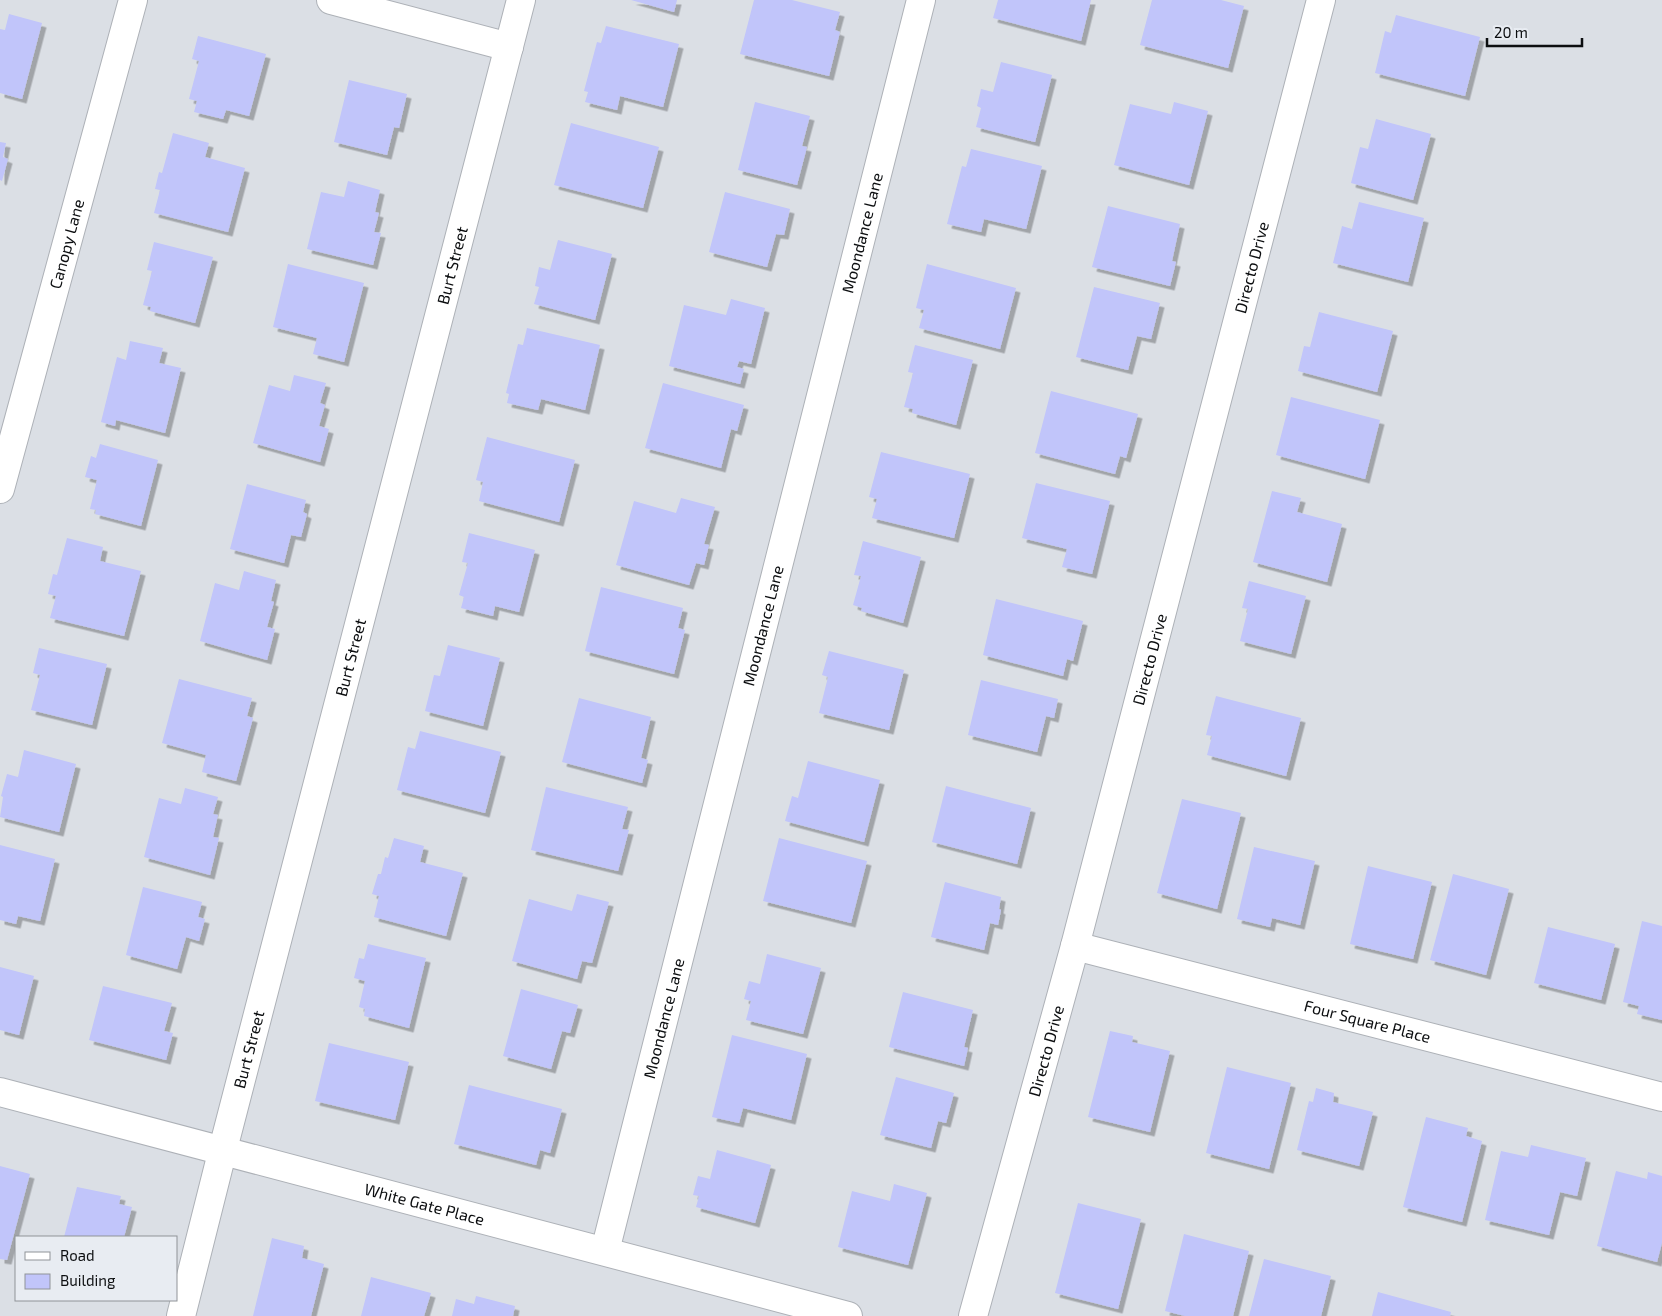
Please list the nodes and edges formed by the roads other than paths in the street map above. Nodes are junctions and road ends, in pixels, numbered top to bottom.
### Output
1 (132, 0) edge
2 (331, 0) edge
3 (521, 0) edge
4 (921, 0) edge
5 (1321, 0) edge
6 (509, 47) junction
7 (0, 489) edge
8 (1075, 946) junction
9 (0, 1092) edge
10 (1662, 1097) edge
11 (223, 1150) junction
12 (605, 1252) junction
13 (181, 1316) edge
14 (848, 1316) edge
15 (973, 1316) edge

1 - 7 street, Canopy Lane
2 - 6 street
3 - 6 street, Burt Street
4 - 12 street, Moondance Lane
5 - 8 street, Directo Drive
6 - 11 street, Burt Street
8 - 10 street, Four Square Place
8 - 15 street, Directo Drive
9 - 11 street, White Gate Place
11 - 12 street, White Gate Place
11 - 13 street, Burt Street
12 - 14 street, White Gate Place

